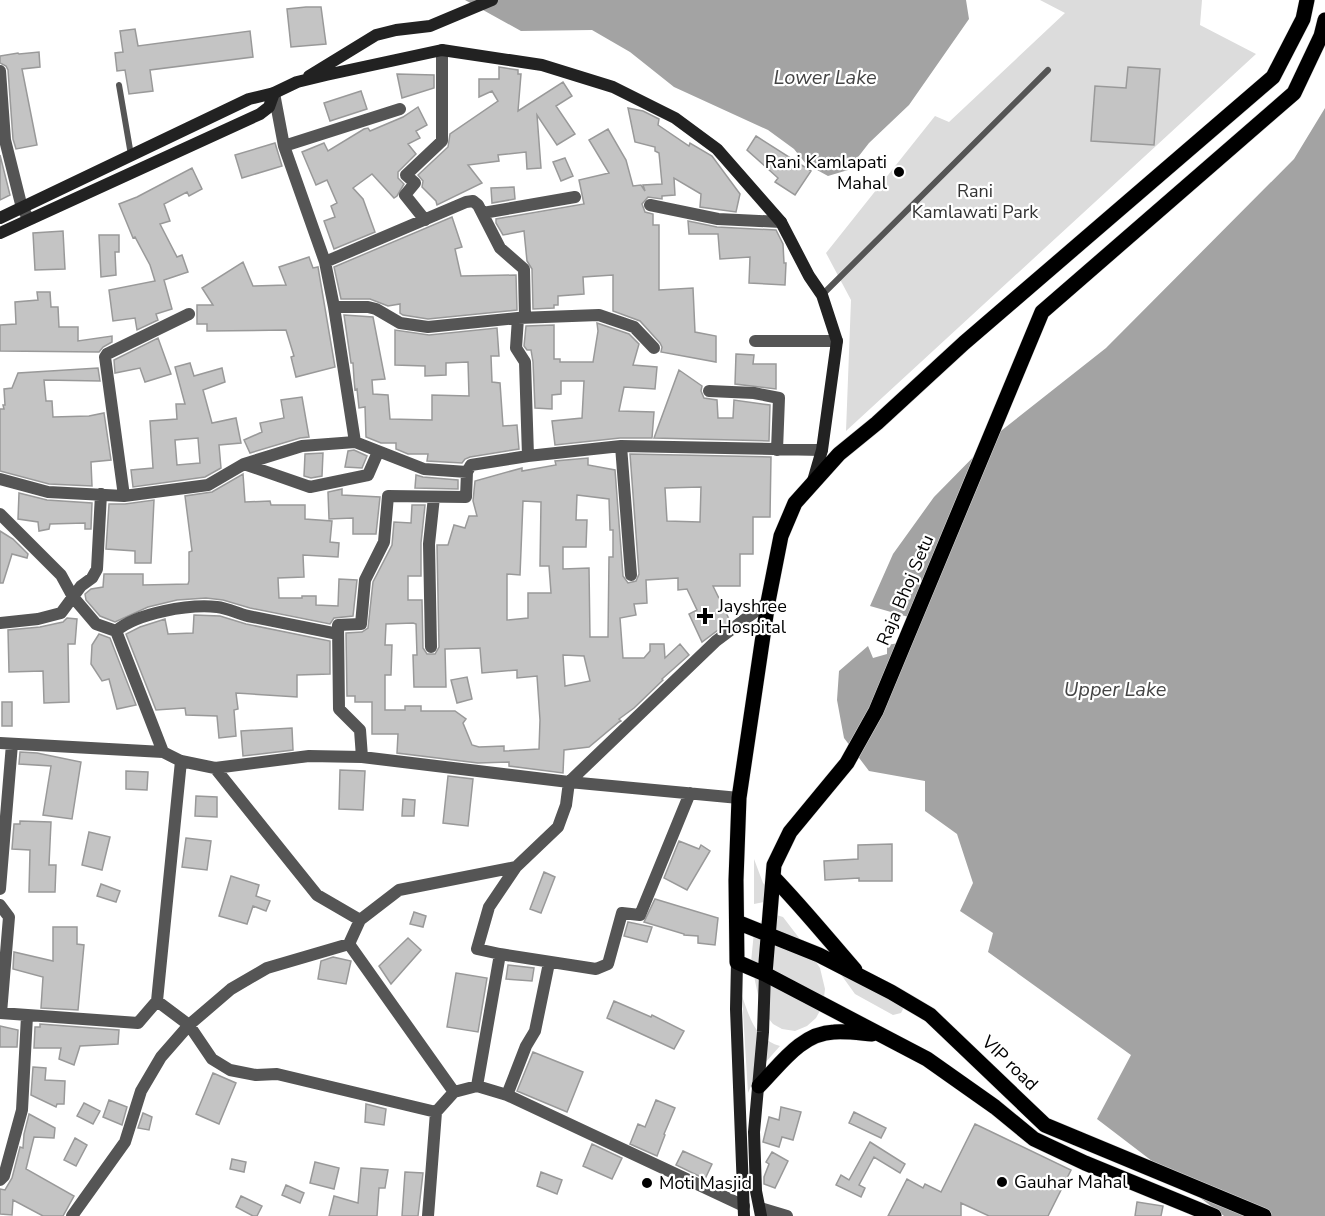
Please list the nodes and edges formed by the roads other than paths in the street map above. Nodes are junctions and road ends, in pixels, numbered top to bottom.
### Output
1 (492, 0) edge
2 (1307, 0) edge
3 (1325, 20) edge
4 (442, 50) junction
5 (1048, 70) dead end
6 (0, 71) edge
7 (297, 82) junction
8 (118, 85) dead end
9 (274, 93) junction
10 (400, 109) dead end
11 (2, 133) edge
12 (284, 146) junction
13 (131, 156) junction
14 (575, 197) dead end
15 (650, 205) dead end
16 (22, 208) junction
17 (483, 213) junction
18 (0, 218) edge
19 (29, 219) junction
20 (425, 220) junction
21 (781, 222) junction
22 (0, 233) edge
23 (325, 262) junction
24 (822, 295) junction
25 (334, 307) junction
26 (189, 314) dead end
27 (521, 318) junction
28 (755, 340) dead end
29 (837, 341) junction
30 (654, 348) dead end
31 (709, 391) dead end
32 (355, 441) junction
33 (621, 446) junction
34 (777, 450) junction
35 (822, 450) junction
36 (378, 452) junction
37 (528, 456) junction
38 (244, 464) junction
39 (467, 472) junction
40 (0, 478) edge
41 (813, 482) junction
42 (101, 494) junction
43 (124, 496) junction
44 (434, 497) junction
45 (0, 514) edge
46 (631, 575) dead end
47 (73, 597) junction
48 (768, 602) junction
49 (0, 623) edge
50 (116, 631) junction
51 (338, 634) junction
52 (431, 647) dead end
53 (6, 743) edge
54 (163, 752) junction
55 (362, 757) junction
56 (181, 761) junction
57 (215, 768) junction
58 (569, 782) junction
59 (690, 793) junction
60 (739, 798) junction
61 (516, 867) junction
62 (774, 871) junction
63 (0, 889) edge
64 (0, 904) edge
65 (360, 920) junction
66 (738, 922) junction
67 (768, 934) junction
68 (349, 944) junction
69 (500, 954) junction
70 (737, 962) junction
71 (549, 963) junction
72 (765, 974) junction
73 (862, 977) junction
74 (157, 1001) junction
75 (0, 1012) edge
76 (27, 1016) junction
77 (189, 1025) junction
78 (878, 1034) junction
79 (477, 1086) junction
80 (759, 1086) junction
81 (454, 1092) junction
82 (507, 1095) junction
83 (436, 1112) junction
84 (0, 1180) edge
85 (744, 1211) edge
86 (761, 1212) edge
87 (72, 1216) edge
88 (428, 1216) edge
89 (787, 1216) edge
90 (1214, 1216) edge
91 (1264, 1216) edge

1 - 7 main road
2 - 41 main road
3 - 62 main road, Raja Bhoj Setu
4 - 7 main road
4 - 20 street
4 - 21 main road
5 - 24 lane
6 - 11 street
7 - 9 main road
8 - 13 lane
9 - 12 street
9 - 13 main road
9 - 19 main road
10 - 12 street
11 - 16 street
12 - 23 street
13 - 16 main road
14 - 17 street
15 - 21 street
16 - 18 main road
16 - 19 street
17 - 20 street
17 - 27 street
19 - 22 main road
20 - 23 street
21 - 24 main road
23 - 25 street
24 - 29 main road
25 - 27 street
25 - 32 street
26 - 43 street
27 - 30 street
27 - 37 street
28 - 29 street
29 - 35 main road
31 - 34 street
32 - 36 street
32 - 38 street
33 - 34 street
33 - 37 street
33 - 46 street
34 - 35 street
35 - 41 main road
36 - 38 street
36 - 39 street
37 - 39 street
38 - 43 street
39 - 44 street
40 - 42 street
41 - 48 main road
42 - 43 street
42 - 47 street
44 - 51 street
44 - 52 street
45 - 47 street
47 - 49 street
47 - 50 street
48 - 58 street
48 - 60 main road
50 - 51 street
50 - 54 street
51 - 55 street
53 - 54 street
53 - 63 street
54 - 56 street
55 - 57 street
55 - 58 street
56 - 57 street
56 - 74 street
57 - 65 street
58 - 59 street
58 - 61 street
59 - 60 street
59 - 71 street
60 - 66 main road
61 - 65 street
61 - 69 street
62 - 67 main road, Raja Bhoj Setu
62 - 73 main road
64 - 75 street
65 - 68 street
66 - 67 main road, VIP road
66 - 70 main road
67 - 72 main road, Raja Bhoj Setu
67 - 73 main road, VIP road
68 - 77 street
68 - 81 street
69 - 71 street
69 - 79 street
70 - 72 main road
70 - 85 main road
71 - 82 street
72 - 78 main road
72 - 80 main road
73 - 91 main road, VIP road
74 - 76 street
74 - 77 street
75 - 76 street
76 - 84 street
77 - 83 street
77 - 87 street
78 - 80 main road
78 - 90 main road
79 - 81 street
79 - 82 street
80 - 86 main road
81 - 83 street
82 - 85 street
83 - 88 street
86 - 89 street

